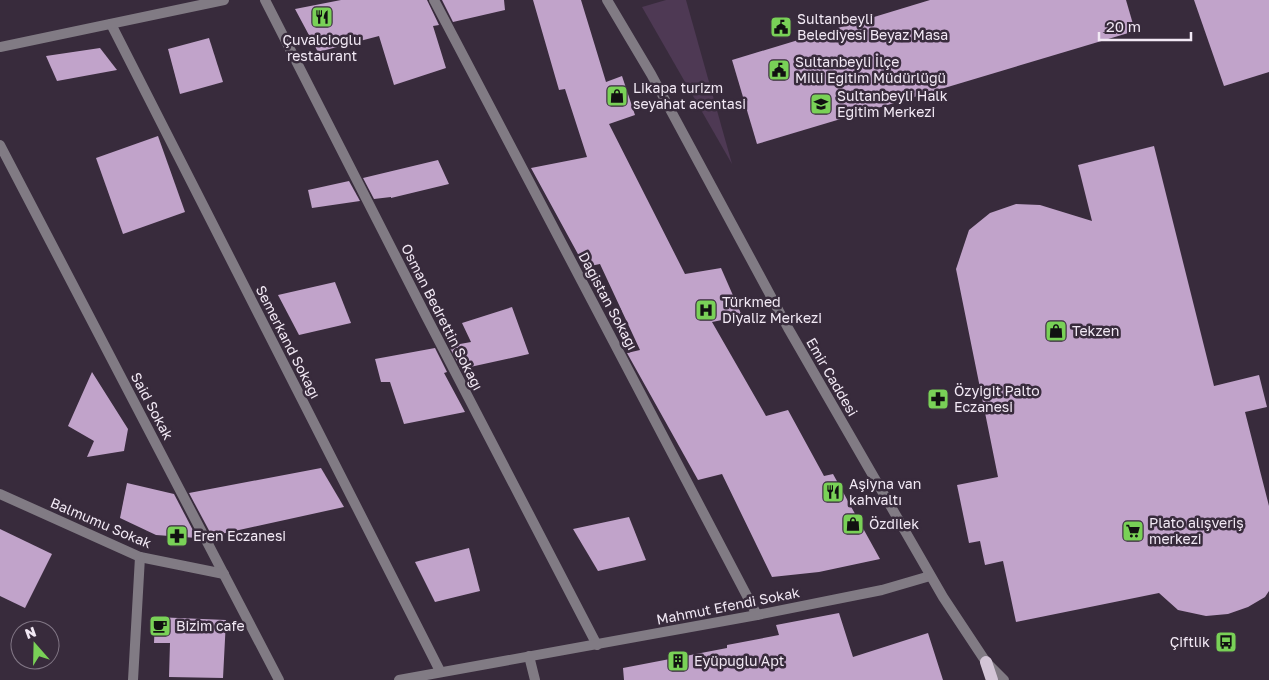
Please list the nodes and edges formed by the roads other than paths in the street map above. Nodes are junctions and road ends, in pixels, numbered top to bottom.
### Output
1 (224, 0) edge
2 (265, 0) edge
3 (434, 0) edge
4 (607, 0) edge
5 (111, 24) junction
6 (0, 47) edge
7 (0, 145) edge
8 (0, 494) edge
9 (140, 557) junction
10 (224, 574) junction
11 (930, 576) junction
12 (757, 615) junction
13 (597, 645) junction
14 (529, 656) junction
15 (986, 662) junction
16 (440, 672) junction
17 (133, 680) edge
18 (279, 680) edge
19 (399, 680) edge
20 (536, 680) edge
21 (992, 680) edge
22 (1004, 680) edge

1 - 5 street
2 - 13 street, Osman Bedrettin Sokağı
3 - 12 street, Dağistan Sokağı
4 - 11 street, Emir Caddesi
5 - 6 street
5 - 16 street, Semerkand Sokağı
7 - 10 street, Said Sokak
8 - 9 street, Balmumu Sokak
9 - 10 street, Balmumu Sokak
9 - 17 street
10 - 18 street, Said Sokak
11 - 12 street, Mahmut Efendi Sokak
11 - 15 street, Emir Caddesi
12 - 13 street, Mahmut Efendi Sokak
13 - 14 street, Mahmut Efendi Sokak
14 - 16 street, Mahmut Efendi Sokak
14 - 20 street
15 - 21 main road
15 - 22 street, Emir Caddesi
16 - 19 street, Mahmut Efendi Sokak

